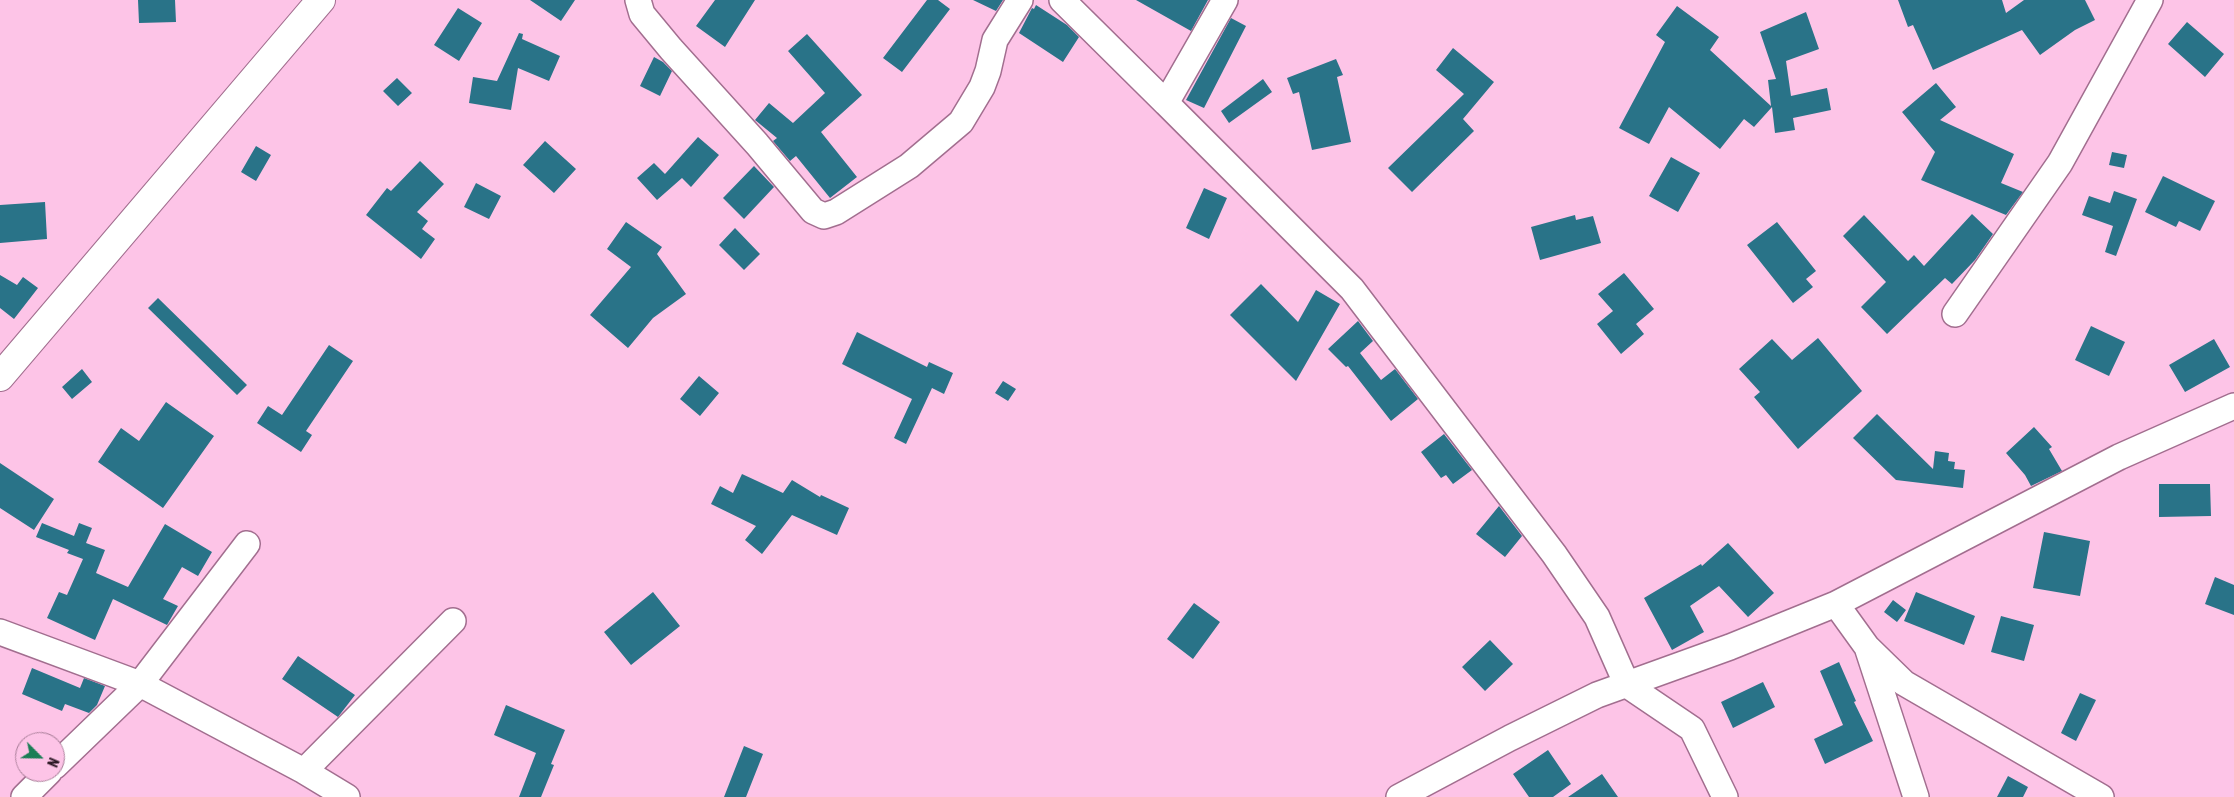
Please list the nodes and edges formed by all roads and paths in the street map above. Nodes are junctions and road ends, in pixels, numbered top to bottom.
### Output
1 (321, 0) edge
2 (638, 0) edge
3 (1020, 0) edge
4 (1062, 0) edge
5 (1225, 0) edge
6 (2150, 0) edge
7 (1166, 103) junction
8 (1955, 314) dead end
9 (0, 377) edge
10 (2234, 406) edge
11 (247, 544) dead end
12 (1836, 604) junction
13 (453, 621) dead end
14 (0, 632) edge
15 (1867, 647) junction
16 (140, 684) junction
17 (1627, 685) junction
18 (65, 756) edge
19 (304, 771) junction
20 (39, 782) edge
21 (24, 797) edge
22 (347, 797) edge
23 (1399, 797) edge
24 (1725, 797) edge
25 (1916, 797) edge
26 (2101, 797) edge

1 - 9 main road
2 - 3 street
4 - 7 street
5 - 7 street
6 - 8 street
7 - 17 street
10 - 12 street
11 - 16 street
12 - 15 street
12 - 17 street
13 - 19 street
14 - 16 street
15 - 25 street
15 - 26 street
16 - 18 street
16 - 19 street
17 - 23 street
17 - 24 street
19 - 22 street
20 - 21 street

